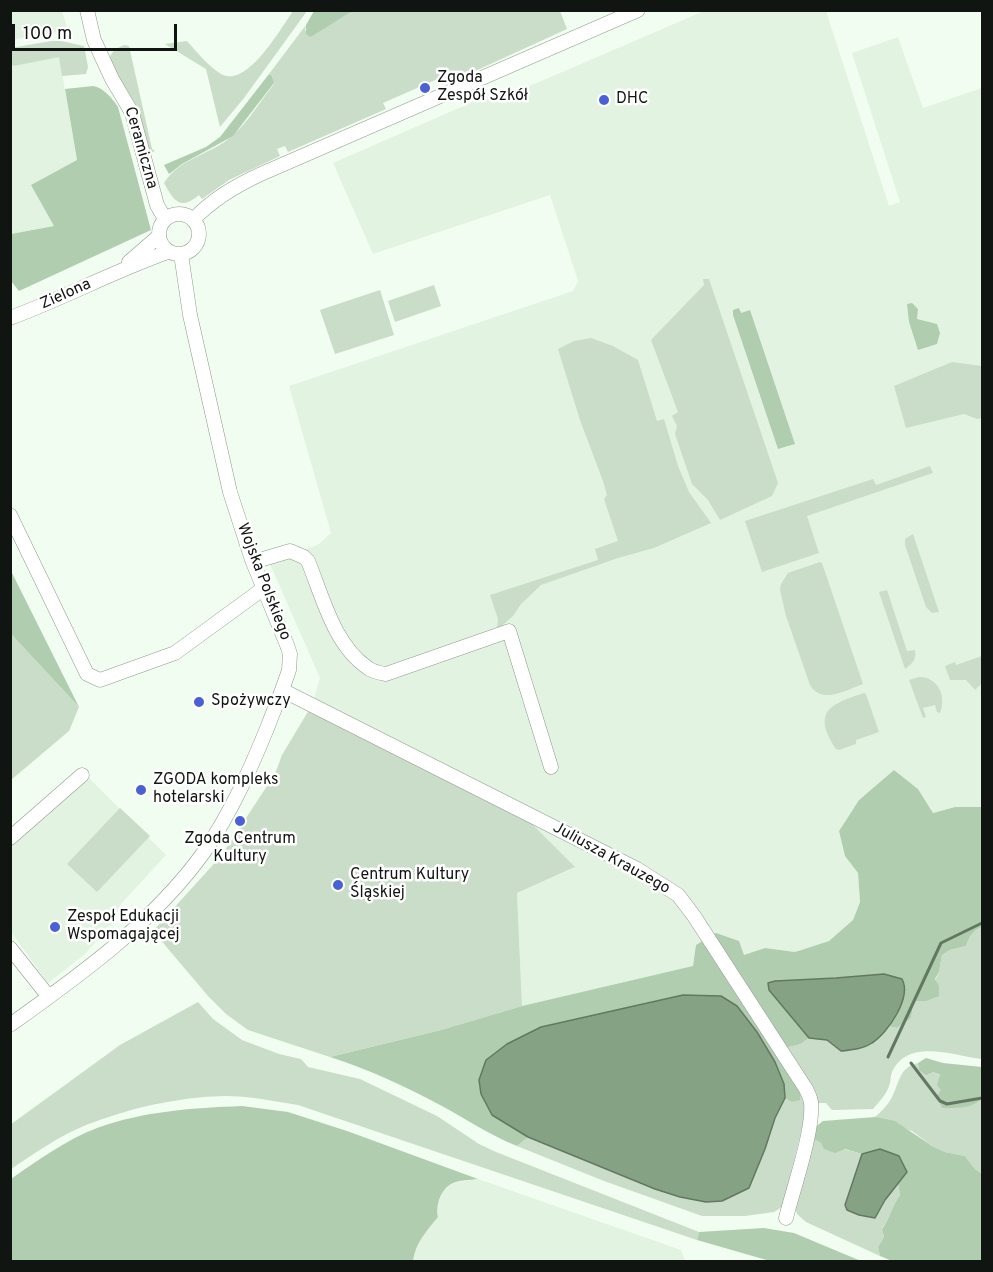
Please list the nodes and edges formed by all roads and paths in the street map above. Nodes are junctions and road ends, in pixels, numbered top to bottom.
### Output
1 (87, 10) edge
2 (638, 10) edge
3 (165, 219) junction
4 (193, 220) junction
5 (159, 236) junction
6 (175, 253) junction
7 (121, 269) junction
8 (10, 318) edge
9 (10, 515) edge
10 (253, 562) junction
11 (264, 588) junction
12 (282, 690) junction
13 (551, 767) dead end
14 (82, 775) dead end
15 (10, 838) edge
16 (10, 948) edge
17 (49, 998) junction
18 (10, 1025) edge
19 (786, 1218) dead end

1 - 3 street, Ceramiczna
2 - 4 street
3 - 4 street
3 - 5 street
4 - 6 street
5 - 6 street
5 - 7 street, Zielona
6 - 7 street, Zielona
6 - 10 street, Wojska Polskiego
7 - 8 street, Zielona
9 - 11 street
10 - 11 street, Wojska Polskiego
10 - 13 street
11 - 12 street, Wojska Polskiego
12 - 17 street, Wojska Polskiego
12 - 19 street, Juliusza Krauzego
14 - 15 street
16 - 17 street
17 - 18 street, Wojska Polskiego

